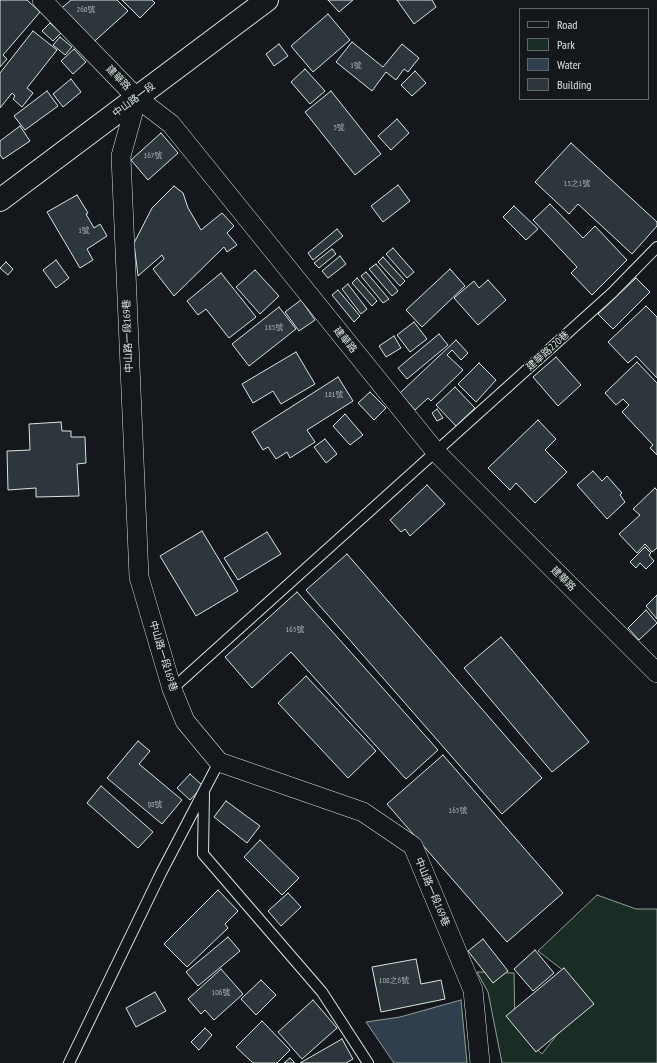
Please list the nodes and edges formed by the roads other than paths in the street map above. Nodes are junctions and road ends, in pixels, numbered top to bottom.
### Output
1 (42, 0) edge
2 (267, 0) edge
3 (137, 98) junction
4 (0, 200) edge
5 (657, 247) edge
6 (436, 452) junction
7 (657, 673) edge
8 (172, 689) junction
9 (219, 762) junction
10 (204, 791) junction
11 (69, 1063) edge
12 (368, 1063) edge
13 (480, 1063) edge

1 - 3 street, 建華路
2 - 3 street, 中山路一段
3 - 4 street, 中山路一段
3 - 6 street, 建華路
3 - 8 street, 中山路一段169巷
5 - 6 lane, 建華路220巷
6 - 7 street, 建華路
6 - 8 lane, 建華路220巷
8 - 9 street, 中山路一段169巷
9 - 10 lane
9 - 13 street, 中山路一段169巷
10 - 11 lane
10 - 12 lane

